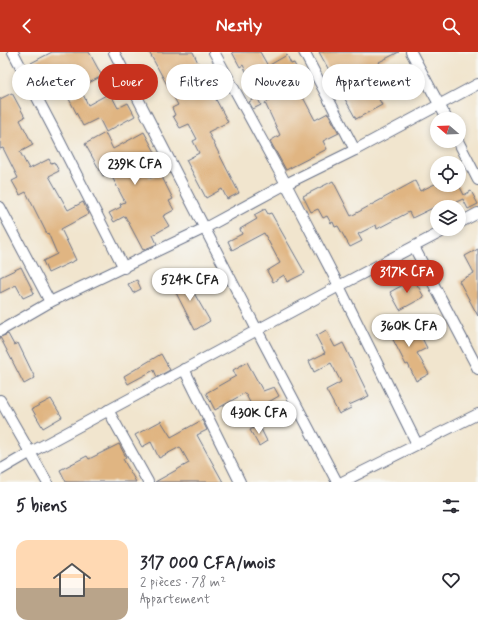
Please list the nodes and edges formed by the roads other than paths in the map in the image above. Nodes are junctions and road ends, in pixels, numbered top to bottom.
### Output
1 (13, 52) edge
2 (114, 52) edge
3 (214, 52) edge
4 (304, 52) edge
5 (411, 52) edge
6 (478, 84) edge
7 (439, 104) junction
8 (443, 112) edge
9 (462, 148) edge
10 (355, 150) junction
11 (478, 180) edge
12 (286, 184) junction
13 (0, 207) edge
14 (478, 213) edge
15 (466, 219) edge
16 (205, 228) junction
17 (434, 236) edge
18 (414, 247) junction
19 (124, 268) junction
20 (339, 286) junction
21 (50, 302) junction
22 (257, 330) junction
23 (0, 331) edge
24 (478, 368) edge
25 (184, 369) junction
26 (0, 400) edge
27 (108, 410) junction
28 (478, 414) edge
29 (417, 444) junction
30 (30, 452) junction
31 (0, 470) edge
32 (47, 482) edge
33 (148, 482) edge
34 (240, 482) edge
35 (337, 482) edge
36 (342, 482) edge

1 - 19 street
2 - 16 street
3 - 12 street
4 - 10 street
5 - 7 street
6 - 7 street
7 - 8 street
7 - 10 street
9 - 11 street
10 - 12 street
12 - 16 street
12 - 20 street
13 - 21 street
14 - 15 street
16 - 19 street
16 - 22 street
17 - 18 street
18 - 20 street
18 - 24 street
19 - 21 street
20 - 22 street
20 - 29 street
21 - 23 street
22 - 25 street
22 - 35 street
25 - 27 street
25 - 34 street
26 - 30 street
27 - 30 street
27 - 33 street
28 - 29 street
29 - 36 street
30 - 31 street
30 - 32 street

